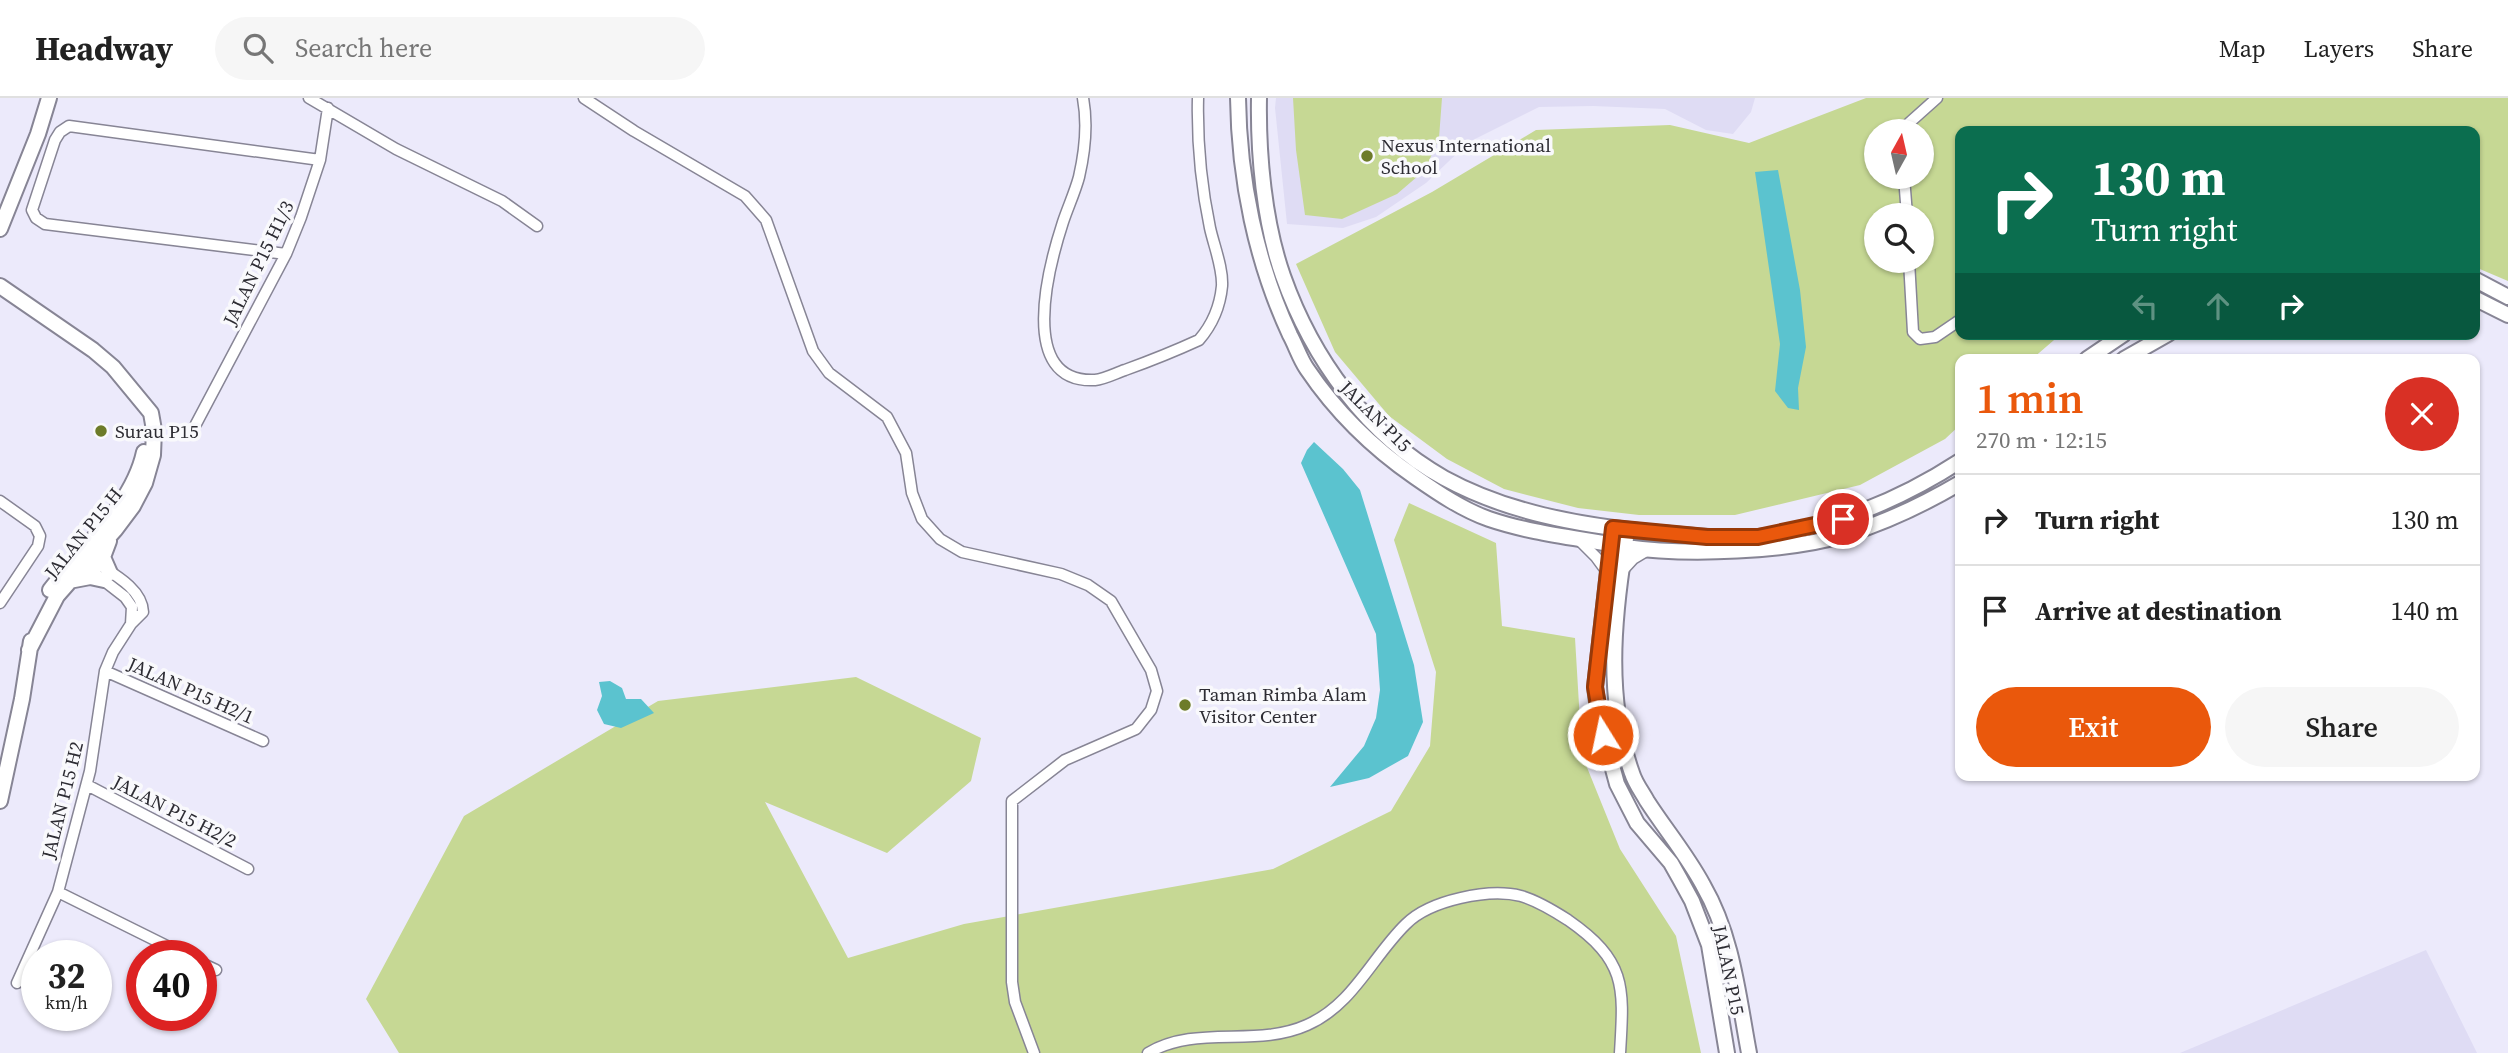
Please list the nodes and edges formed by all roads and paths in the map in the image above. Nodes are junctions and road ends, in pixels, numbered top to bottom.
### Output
1 (39, 98) edge
2 (49, 98) edge
3 (309, 98) edge
4 (584, 98) edge
5 (1083, 98) edge
6 (1198, 98) edge
7 (1238, 98) edge
8 (1259, 98) edge
9 (1937, 98) edge
10 (328, 108) junction
11 (1913, 119) edge
12 (320, 160) junction
13 (0, 208) edge
14 (537, 226) dead end
15 (0, 229) edge
16 (286, 254) junction
17 (1910, 273) edge
18 (1283, 275) junction
19 (1266, 279) junction
20 (2480, 282) edge
21 (2, 289) edge
22 (2508, 296) edge
23 (2480, 301) edge
24 (2508, 315) edge
25 (1955, 323) edge
26 (2115, 340) edge
27 (2157, 340) edge
28 (2094, 354) edge
29 (2133, 354) edge
30 (139, 398) junction
31 (196, 424) dead end
32 (1955, 464) edge
33 (1955, 486) edge
34 (0, 501) edge
35 (1843, 519) junction
36 (1620, 529) junction
37 (115, 530) junction
38 (1849, 533) junction
39 (1576, 539) junction
40 (1618, 546) junction
41 (1648, 550) junction
42 (82, 558) junction
43 (1613, 573) junction
44 (107, 577) junction
45 (69, 582) junction
46 (0, 603) edge
47 (29, 650) junction
48 (104, 671) junction
49 (263, 741) dead end
50 (87, 785) junction
51 (0, 801) edge
52 (248, 869) dead end
53 (58, 892) junction
54 (155, 940) edge
55 (17, 983) dead end
56 (1034, 1053) edge
57 (1148, 1053) edge
58 (1620, 1053) edge
59 (1727, 1053) edge
60 (1749, 1053) edge

1 - 13 street
2 - 15 street
3 - 10 street
4 - 56 street
5 - 6 street
7 - 19 street, JALAN P15
8 - 18 street, JALAN P15
9 - 11 street
10 - 12 street, JALAN P15 H1/3
10 - 14 street
12 - 16 street, JALAN P15 H1/3
12 - 16 street
16 - 31 street, JALAN P15 H1/3
17 - 25 street
18 - 19 street
18 - 36 street, JALAN P15
19 - 39 street, JALAN P15
20 - 22 street
21 - 30 street, JALAN P15 H
23 - 24 street
26 - 28 street
27 - 29 street
30 - 37 street, JALAN P15 H
30 - 42 street, JALAN P15 H
32 - 35 street, JALAN P15
33 - 38 street
34 - 46 street
35 - 36 street, JALAN P15
35 - 38 street
36 - 40 street
37 - 42 street, JALAN P15 H
37 - 44 street
38 - 41 street
39 - 40 street, JALAN P15
39 - 43 street
40 - 41 street
40 - 43 street, JALAN P15
41 - 43 street
42 - 44 street, JALAN P15 H2
42 - 45 street, JALAN P15 H
42 - 47 street, JALAN P15 H
43 - 59 street, JALAN P15
43 - 60 street, JALAN P15
44 - 45 street
44 - 48 street, JALAN P15 H2
45 - 47 street, JALAN P15 H
47 - 51 street, JALAN P15 H
48 - 49 street, JALAN P15 H2/1
48 - 50 street, JALAN P15 H2
50 - 52 street, JALAN P15 H2/2
50 - 53 street, JALAN P15 H2
53 - 54 street
53 - 55 street, JALAN P15 H2
57 - 58 street

